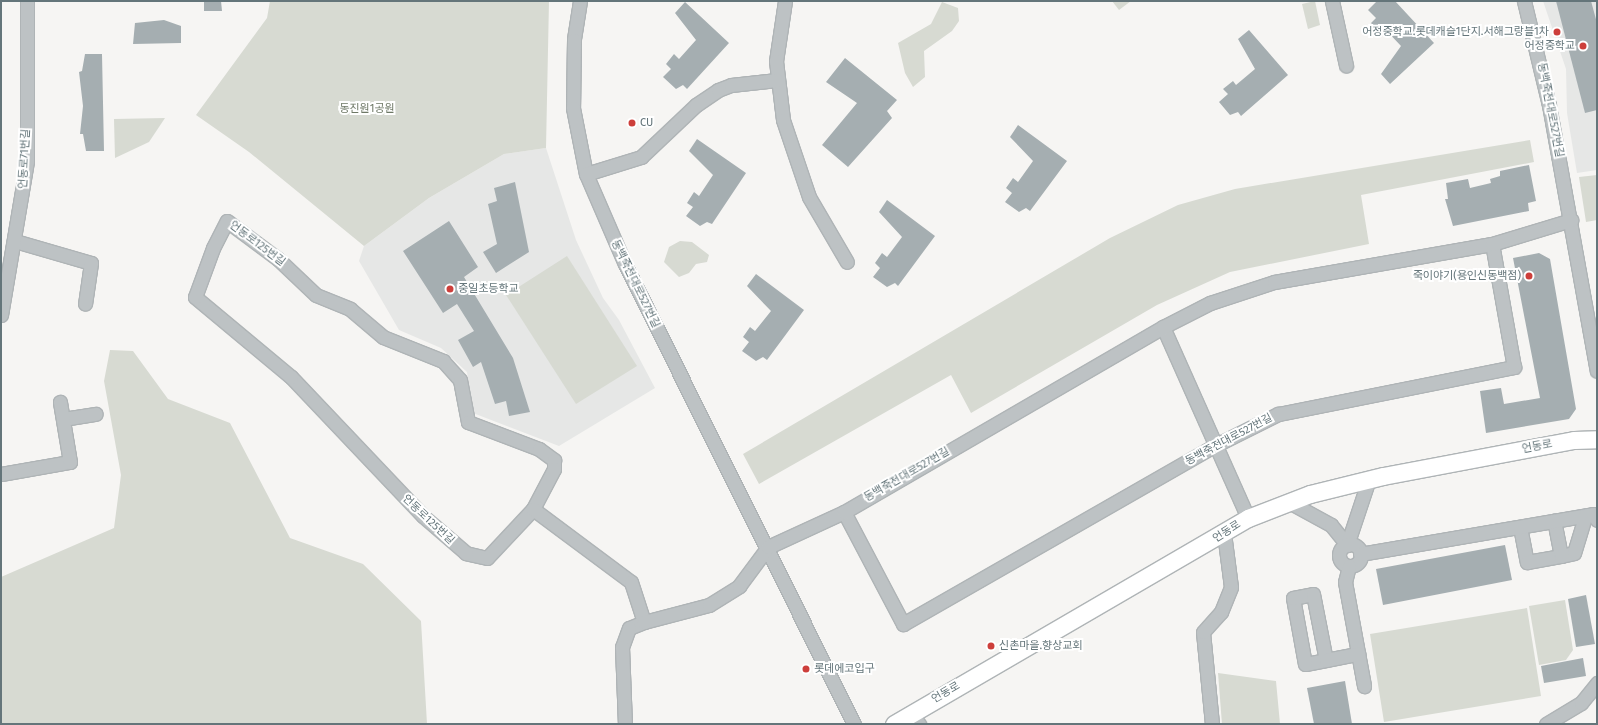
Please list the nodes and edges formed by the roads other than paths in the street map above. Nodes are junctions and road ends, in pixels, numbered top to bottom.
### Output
1 (27, 1) edge
2 (580, 1) edge
3 (785, 1) edge
4 (1332, 1) edge
5 (1524, 1) edge
6 (1346, 65) dead end
7 (777, 80) junction
8 (586, 174) junction
9 (1571, 220) junction
10 (15, 241) junction
11 (1492, 244) junction
12 (847, 262) dead end
13 (85, 304) dead end
14 (1, 315) edge
15 (1163, 327) junction
16 (1597, 371) edge
17 (60, 402) dead end
18 (96, 414) dead end
19 (63, 419) junction
20 (1597, 439) edge
21 (1214, 446) junction
22 (1, 474) edge
23 (1369, 479) junction
24 (1289, 502) junction
25 (533, 509) junction
26 (844, 512) junction
27 (1591, 517) edge
28 (1248, 518) junction
29 (1554, 521) junction
30 (1520, 527) junction
31 (1224, 533) junction
32 (1347, 545) junction
33 (768, 547) junction
34 (1360, 554) junction
35 (1561, 556) junction
36 (1349, 566) junction
37 (644, 622) junction
38 (1358, 654) junction
39 (1326, 660) junction
40 (1597, 683) edge
41 (1364, 686) dead end
42 (915, 719) edge
43 (625, 724) edge
44 (854, 724) edge
45 (894, 724) edge
46 (1212, 724) edge
47 (1546, 724) edge

1 - 10 street, 언동로71번길
2 - 8 street, 동백죽전대로527번길
3 - 7 street
4 - 6 street
5 - 9 street, 동백죽전대로527번길
7 - 8 street
7 - 12 street
8 - 33 street, 동백죽전대로527번길
9 - 11 street, 동백죽전대로527번길
9 - 16 street, 동백죽전대로527번길
10 - 13 street
10 - 14 street, 언동로71번길
11 - 15 street, 동백죽전대로527번길
11 - 21 street, 동백죽전대로527번길
15 - 21 street
15 - 26 street, 동백죽전대로527번길
17 - 19 street
18 - 19 street
19 - 22 street
20 - 23 main road, 언동로
21 - 26 street, 동백죽전대로527번길
21 - 28 street
23 - 24 main road, 언동로
23 - 32 street
24 - 28 main road, 언동로
24 - 32 street
25 - 25 street, 언동로125번길
25 - 37 street
26 - 33 street, 동백죽전대로527번길
27 - 29 street
27 - 35 street
28 - 31 main road, 언동로
29 - 30 street
29 - 35 street
30 - 34 street
30 - 35 street
31 - 42 main road, 언동로
31 - 46 street
32 - 34 street
32 - 36 street
33 - 37 street
33 - 44 street, 동백죽전대로527번길
34 - 36 street
36 - 38 street
37 - 43 street
38 - 39 street
38 - 41 street
39 - 39 street
40 - 47 street
42 - 45 main road, 언동로

